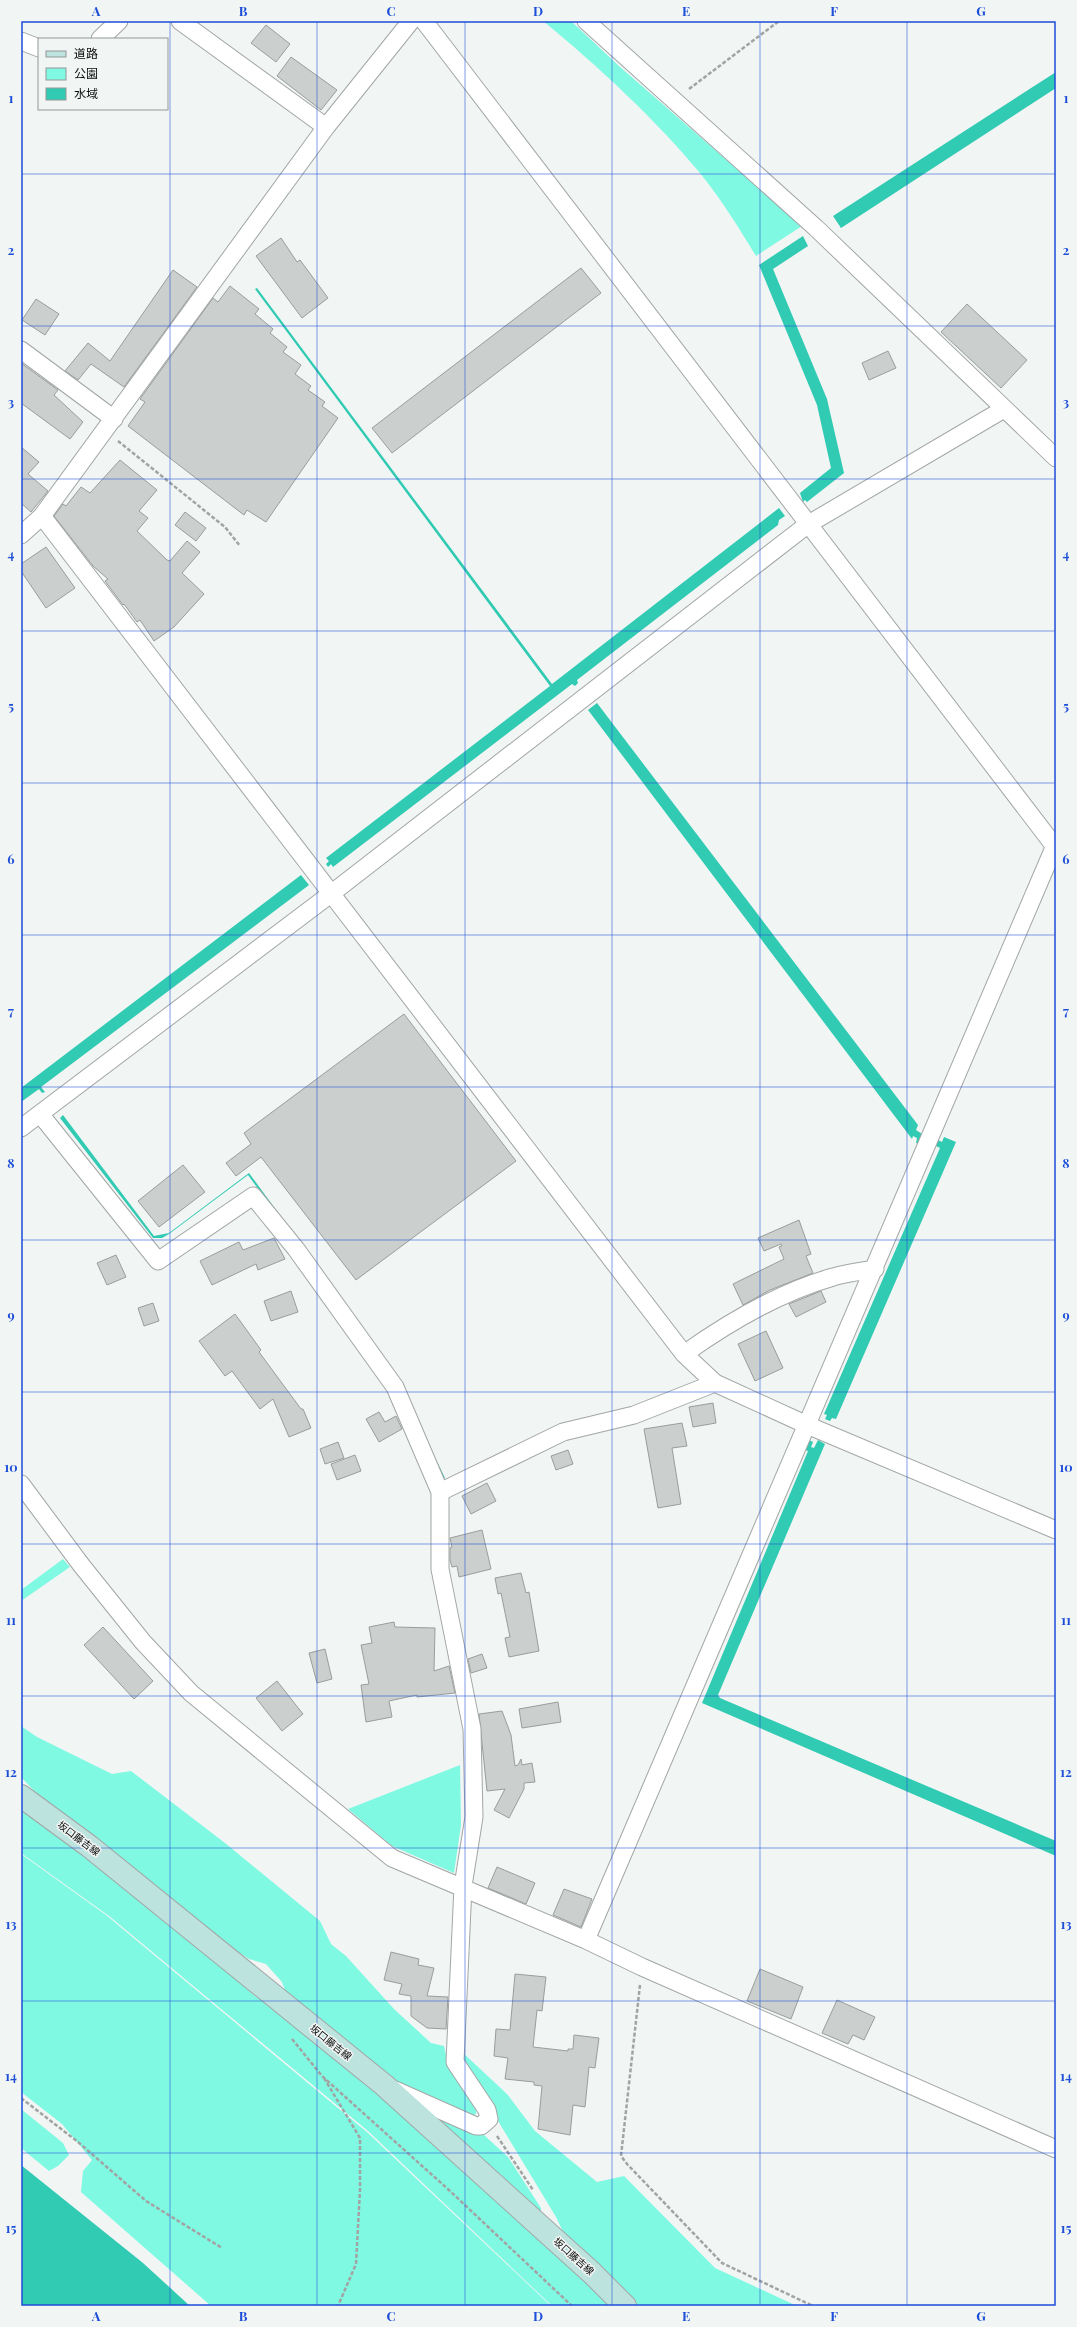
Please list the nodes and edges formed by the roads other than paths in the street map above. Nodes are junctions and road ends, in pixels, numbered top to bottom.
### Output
1 (119, 21) edge
2 (180, 21) edge
3 (411, 21) edge
4 (424, 21) edge
5 (586, 21) edge
6 (101, 38) edge
7 (21, 41) edge
8 (38, 48) edge
9 (326, 127) junction
10 (21, 350) edge
11 (1004, 409) junction
12 (110, 425) junction
13 (1056, 458) edge
14 (42, 516) junction
15 (807, 525) junction
16 (21, 535) edge
17 (1055, 846) edge
18 (332, 893) junction
19 (40, 1114) junction
20 (21, 1128) edge
21 (875, 1269) junction
22 (684, 1354) junction
23 (715, 1384) junction
24 (807, 1425) junction
25 (21, 1484) edge
26 (440, 1492) junction
27 (1056, 1530) edge
28 (21, 1796) edge
29 (463, 1886) junction
30 (586, 1940) junction
31 (384, 2085) junction
32 (1056, 2149) edge
33 (625, 2306) edge

1 - 6 street
2 - 9 street
3 - 9 street
4 - 15 street
5 - 11 street
7 - 8 street
9 - 12 street
10 - 12 street
11 - 13 street
11 - 15 street
12 - 14 street
14 - 16 street
14 - 18 street
15 - 17 street
15 - 18 street
17 - 21 street
18 - 19 street
18 - 22 street
19 - 20 street
19 - 26 street
21 - 22 street
21 - 24 street
22 - 23 street
23 - 24 street
23 - 26 street
24 - 27 street
24 - 30 street
25 - 29 street
26 - 29 street
28 - 31 main road, 坂口藤吉線
29 - 30 street
29 - 31 street
30 - 32 street
31 - 33 main road, 坂口藤吉線

